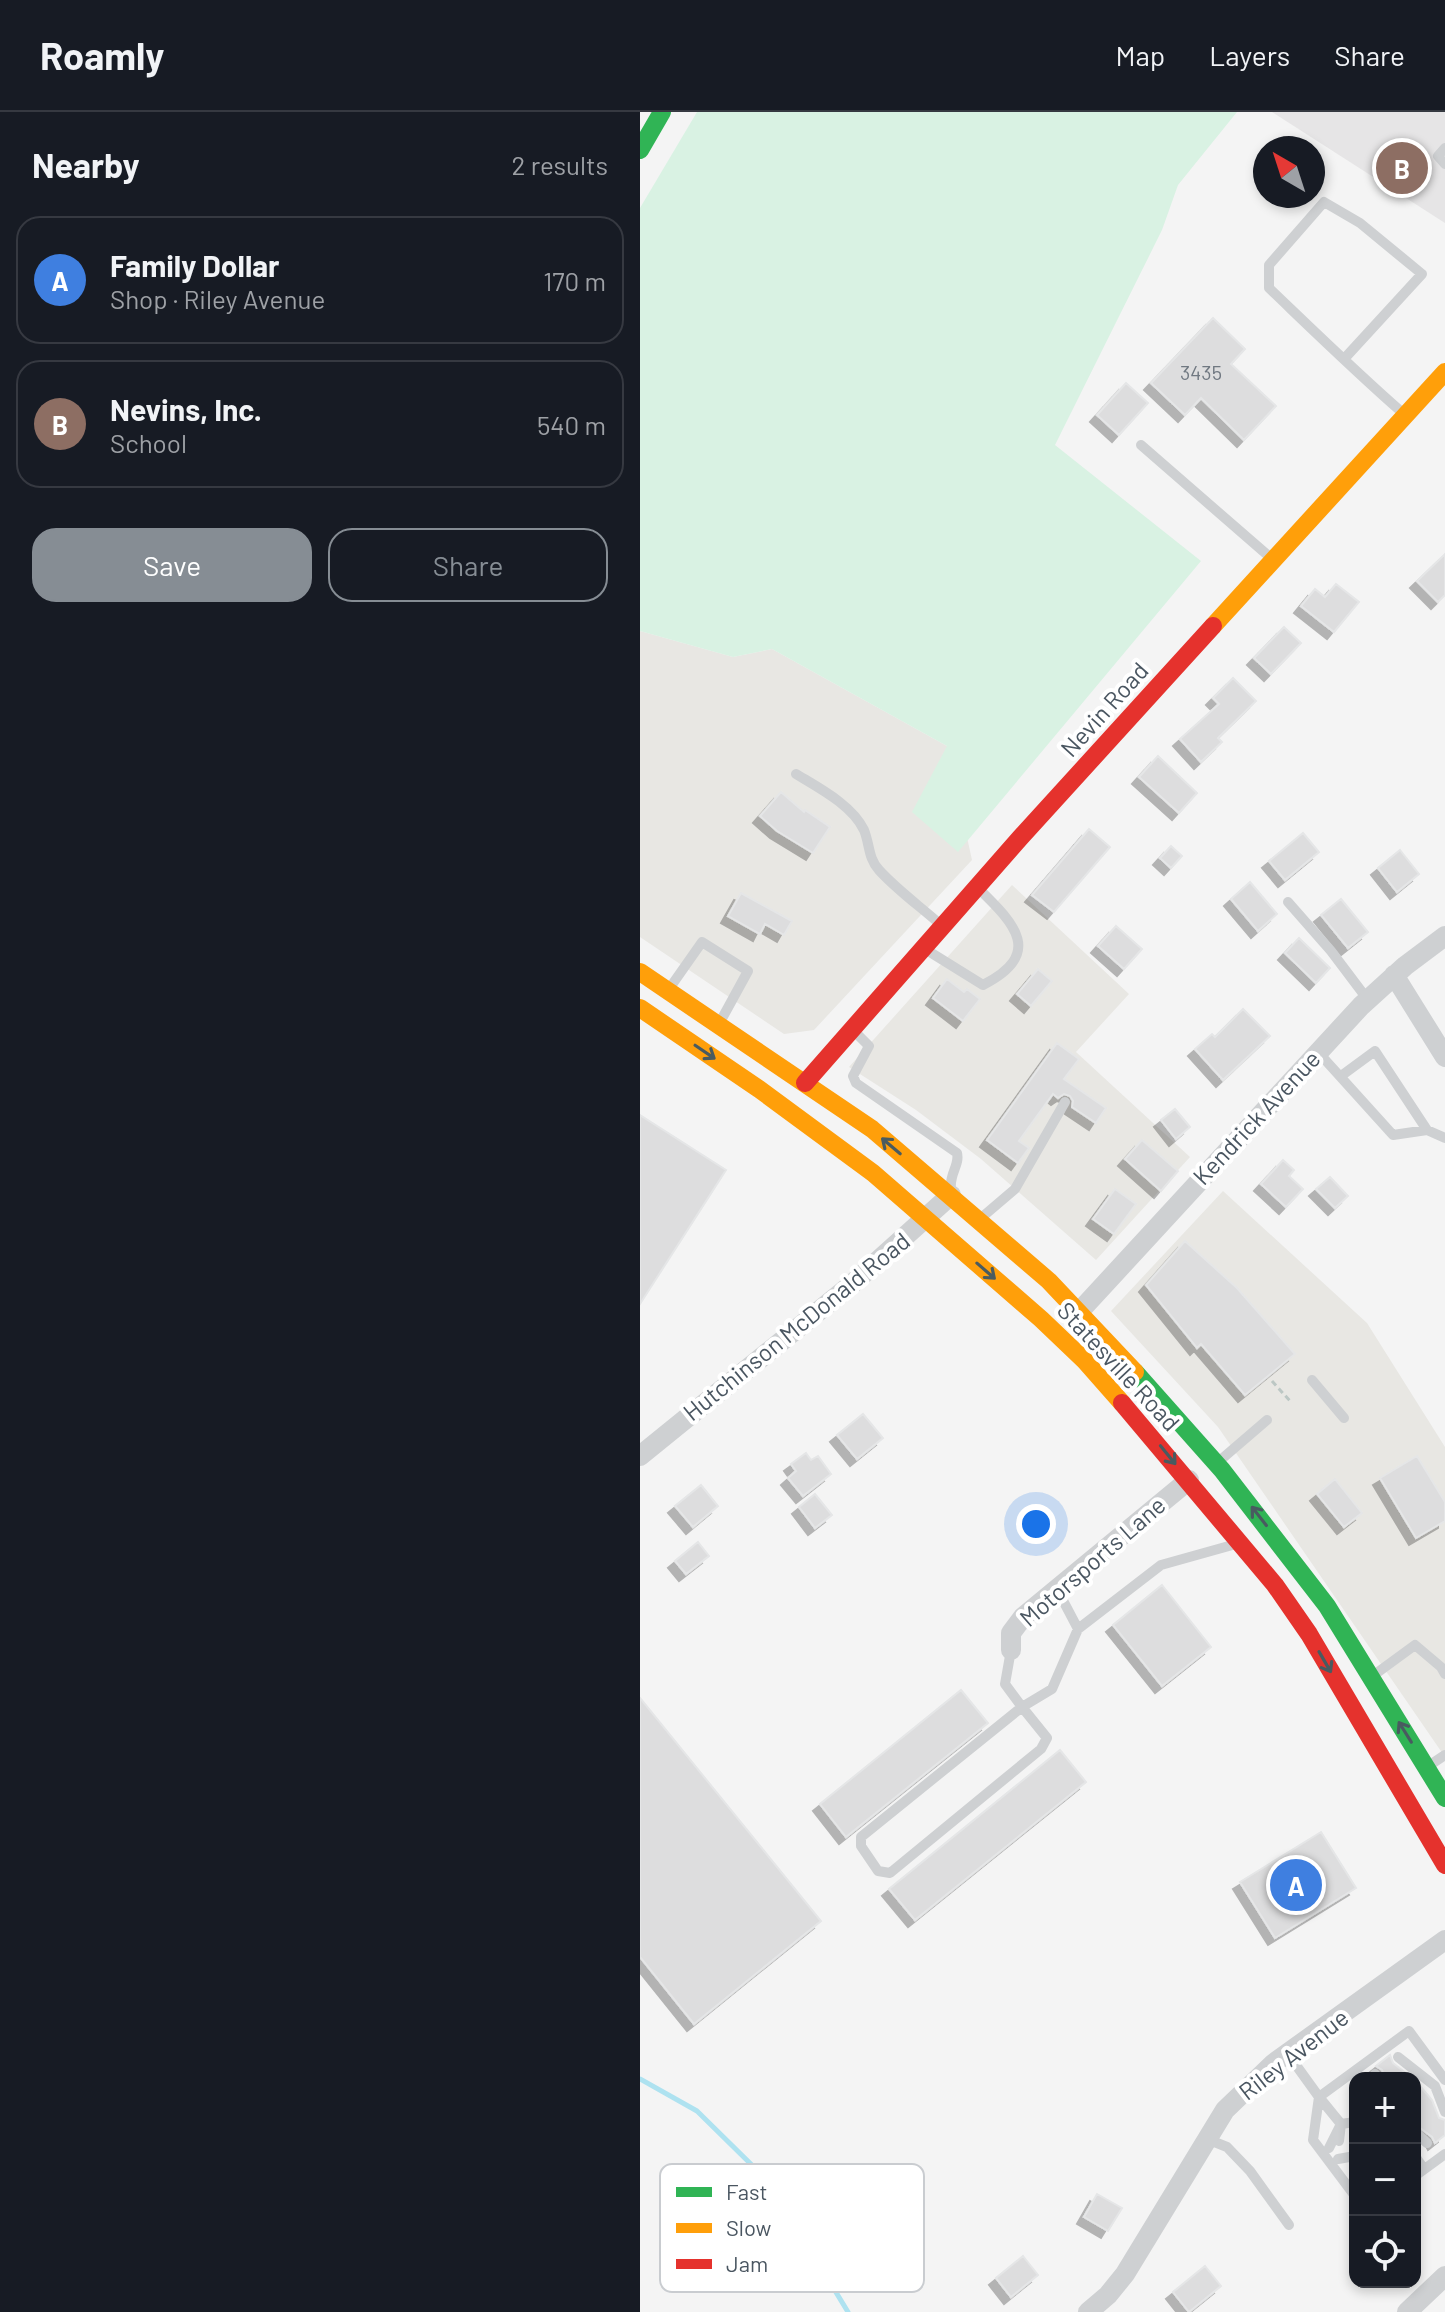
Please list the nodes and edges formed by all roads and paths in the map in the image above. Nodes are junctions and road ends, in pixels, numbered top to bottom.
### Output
1 (662, 112) edge
2 (1445, 148) edge
3 (640, 150) edge
4 (1445, 164) edge
5 (1344, 359) junction
6 (1445, 372) edge
7 (1406, 415) junction
8 (1141, 445) dead end
9 (1274, 560) junction
10 (796, 774) dead end
11 (977, 887) junction
12 (1288, 902) dead end
13 (943, 926) junction
14 (1445, 936) edge
15 (923, 948) junction
16 (640, 972) edge
17 (1394, 975) junction
18 (668, 991) junction
19 (1368, 1000) junction
20 (640, 1008) edge
21 (719, 1024) junction
22 (851, 1029) junction
23 (1318, 1052) junction
24 (1445, 1057) edge
25 (1341, 1076) junction
26 (805, 1083) junction
27 (879, 1099) junction
28 (1065, 1102) dead end
29 (862, 1123) junction
30 (1427, 1130) junction
31 (1445, 1138) edge
32 (951, 1195) junction
33 (927, 1219) junction
34 (980, 1220) junction
35 (1079, 1312) junction
36 (1312, 1380) dead end
37 (1272, 1381) dead end
38 (1290, 1401) dead end
39 (1344, 1418) dead end
40 (1267, 1420) dead end
41 (640, 1456) edge
42 (1216, 1464) junction
43 (1189, 1480) junction
44 (1241, 1542) junction
45 (1057, 1589) junction
46 (1078, 1629) junction
47 (1011, 1650) joint
48 (1445, 1674) edge
49 (1371, 1677) junction
50 (1022, 1707) junction
51 (1445, 1755) edge
52 (1427, 1767) junction
53 (1445, 1798) edge
54 (1445, 1865) edge
55 (1445, 1940) edge
56 (1288, 2054) junction
57 (1398, 2057) dead end
58 (1359, 2072) edge
59 (1349, 2079) edge
60 (1445, 2079) edge
61 (1421, 2082) edge
62 (1431, 2090) junction
63 (1319, 2097) junction
64 (1443, 2112) edge
65 (1341, 2124) junction
66 (1349, 2125) edge
67 (1421, 2136) edge
68 (1207, 2139) junction
69 (1427, 2143) dead end
70 (1334, 2144) dead end
71 (1445, 2154) edge
72 (1421, 2171) edge
73 (1349, 2188) edge
74 (1289, 2225) dead end
75 (1445, 2276) edge
76 (1088, 2312) edge
77 (1407, 2312) edge

1 - 3 main road
2 - 4 lane
5 - 5 lane
5 - 7 lane
6 - 7 main road, Nevin Road
7 - 9 main road, Nevin Road
8 - 9 lane
9 - 11 main road, Nevin Road
10 - 13 lane
11 - 13 main road, Nevin Road
11 - 15 lane
12 - 19 lane
13 - 15 main road, Nevin Road
14 - 17 street, Kendrick Avenue
15 - 22 main road, Nevin Road
16 - 18 main road, Statesville Road
17 - 19 street, Kendrick Avenue
17 - 24 street
18 - 21 main road, Statesville Road
18 - 21 lane
19 - 23 street, Kendrick Avenue
20 -> 33 main road, Statesville Road
21 - 26 main road, Statesville Road
22 - 26 main road, Nevin Road
22 - 27 lane
23 - 25 lane
23 - 35 street, Kendrick Avenue
25 - 30 lane
25 - 30 lane
26 - 29 main road, Statesville Road
27 - 29 lane
27 - 32 lane
28 - 34 lane
32 -> 29 main road, Statesville Road
30 - 31 lane
32 - 33 street, Hutchinson McDonald Road
32 - 34 main road, Statesville Road
33 - 41 street, Hutchinson McDonald Road
33 -> 43 main road, Statesville Road
34 - 35 main road, Statesville Road
35 - 42 main road, Statesville Road
36 - 39 lane
37 - 38 path
40 - 42 lane
49 -> 42 main road, Statesville Road
43 - 44 main road, Statesville Road
43 - 45 street, Motorsports Lane
44 - 46 lane
44 -> 54 main road, Statesville Road
45 - 46 lane
45 - 47 street, Motorsports Lane
46 - 50 lane
47 - 50 lane
48 - 49 lane
52 -> 49 main road, Statesville Road
50 - 50 lane
51 - 52 lane
52 - 53 main road, Statesville Road
55 - 56 street, Riley Avenue
56 - 63 lane
56 - 68 street, Riley Avenue
57 - 62 lane
58 - 60 lane
59 - 63 lane
60 - 62 lane
61 - 62 lane
62 - 64 lane
63 - 65 lane
63 - 73 lane
65 - 66 lane
65 - 70 lane
67 - 69 lane
68 - 74 lane
68 - 76 street, Riley Avenue
71 - 72 lane
75 - 77 street

